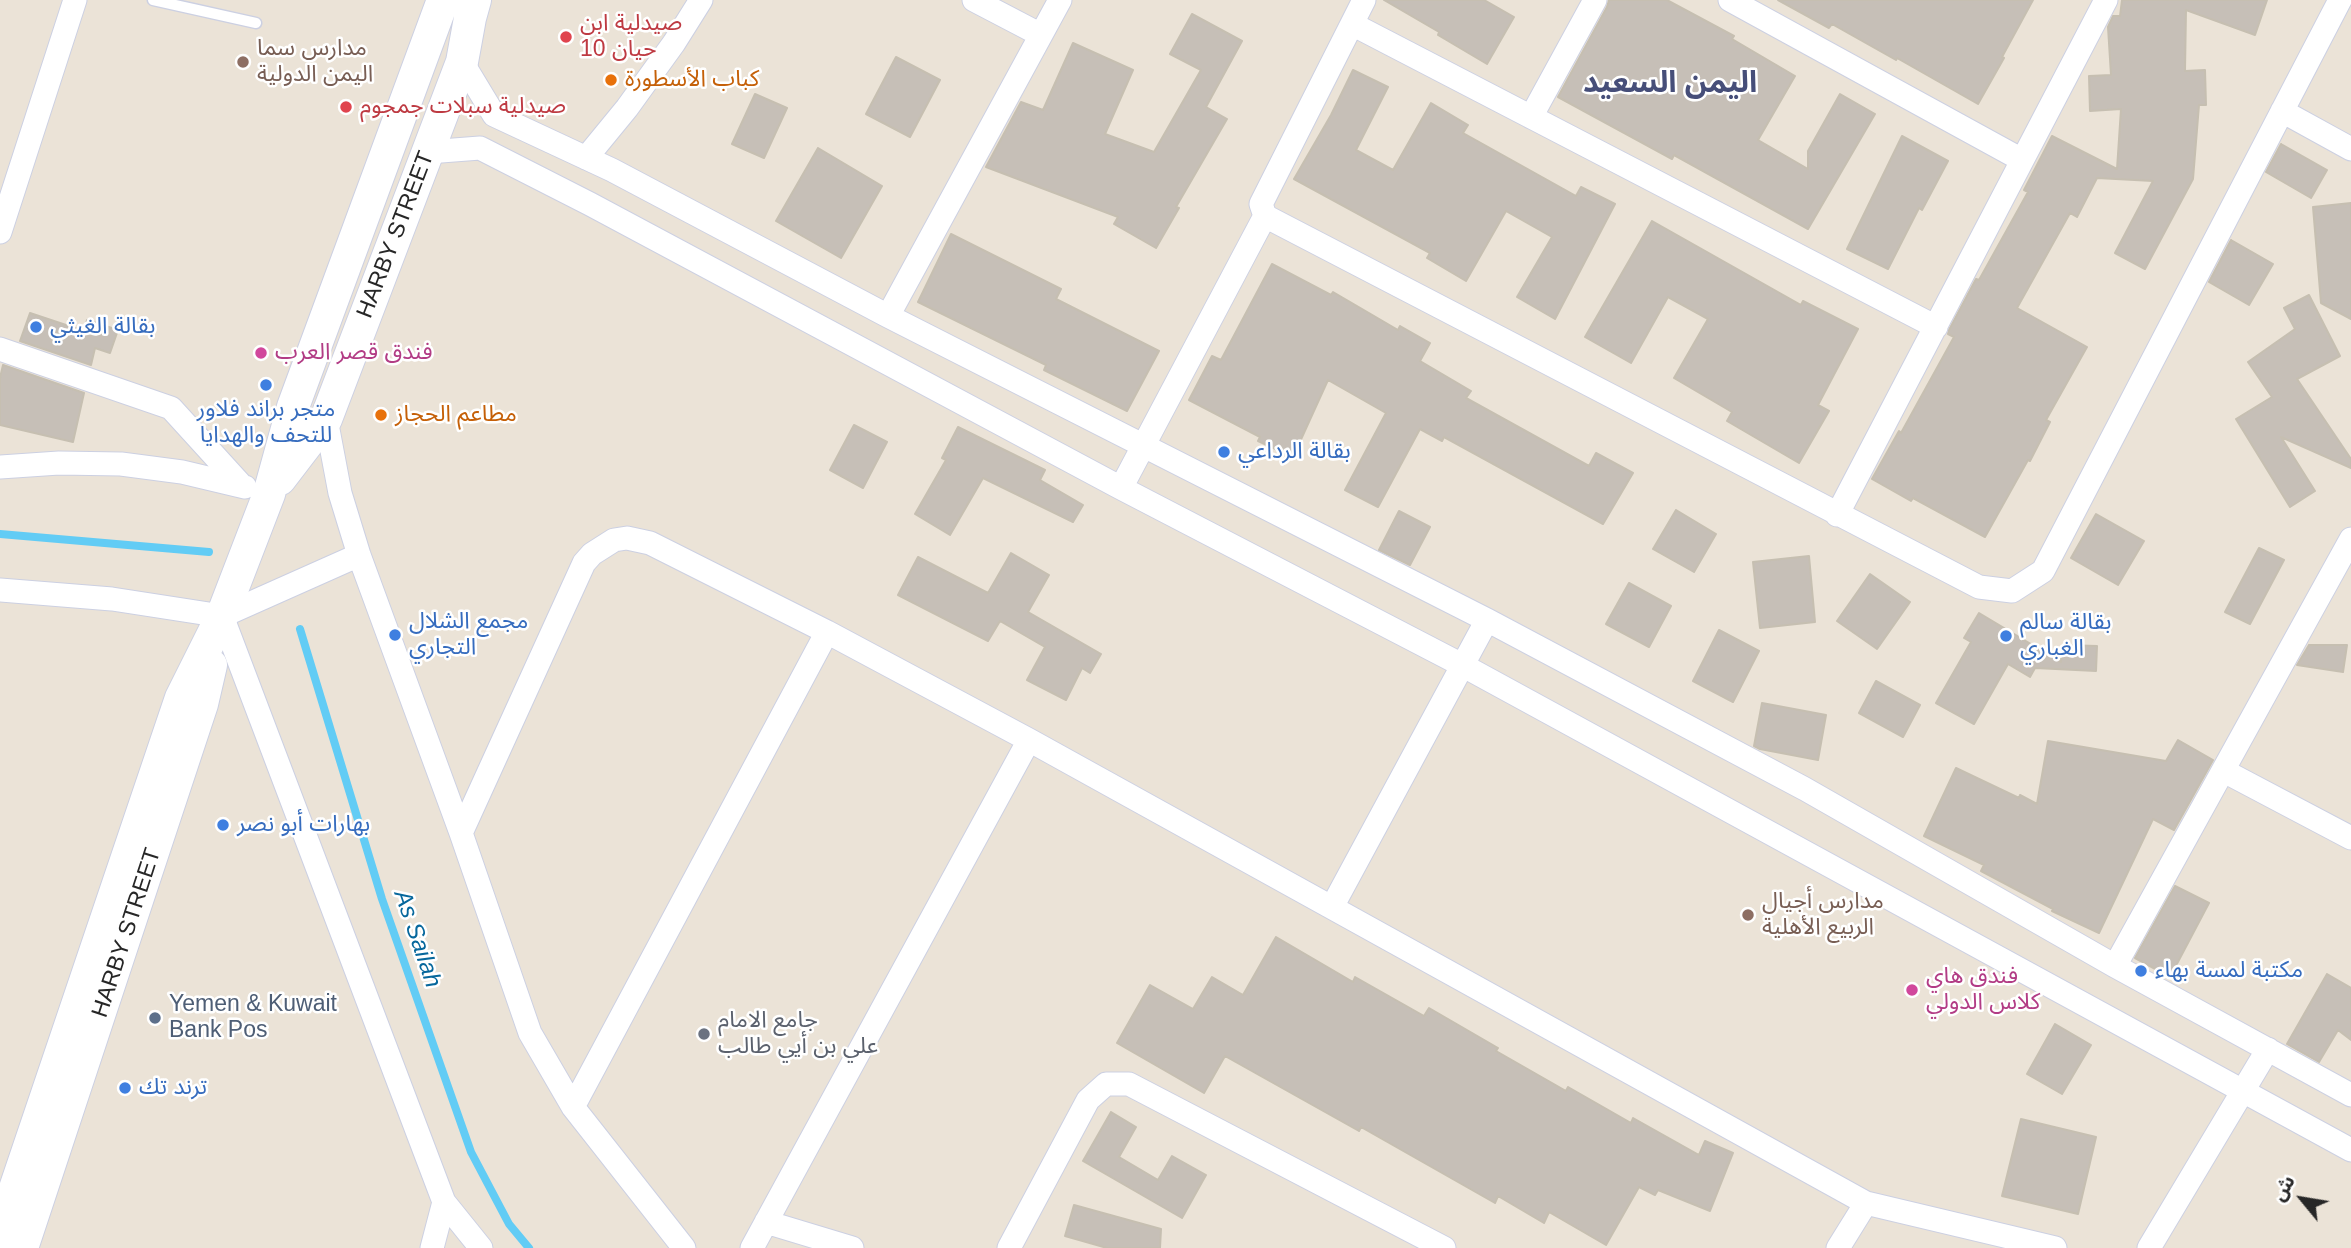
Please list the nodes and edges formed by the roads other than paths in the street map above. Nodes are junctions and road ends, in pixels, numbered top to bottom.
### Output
1 (75, 0) edge
2 (153, 0) edge
3 (443, 0) edge
4 (475, 0) edge
5 (701, 0) edge
6 (974, 0) edge
7 (1060, 0) edge
8 (1364, 0) edge
9 (1595, 0) edge
10 (1730, 0) edge
11 (2106, 0) edge
12 (2340, 0) edge
13 (256, 23) dead end
14 (1352, 24) junction
15 (1041, 35) junction
16 (462, 62) junction
17 (2282, 111) junction
18 (494, 115) junction
19 (1531, 117) junction
20 (480, 148) junction
21 (2351, 149) edge
22 (428, 152) junction
23 (586, 159) junction
24 (2022, 160) junction
25 (1265, 216) junction
26 (0, 232) edge
27 (888, 316) junction
28 (1936, 327) junction
29 (0, 349) edge
30 (326, 419) junction
31 (1144, 445) junction
32 (0, 467) edge
33 (1121, 488) junction
34 (255, 490) junction
35 (1837, 515) junction
36 (2351, 539) edge
37 (359, 555) junction
38 (0, 590) edge
39 (222, 616) junction
40 (1487, 621) junction
41 (827, 632) junction
42 (1462, 665) junction
43 (1029, 740) junction
44 (2224, 771) junction
45 (461, 833) junction
46 (2351, 838) edge
47 (1332, 907) junction
48 (2115, 967) junction
49 (2268, 1049) junction
50 (2243, 1090) junction
51 (2351, 1095) edge
52 (573, 1107) junction
53 (2351, 1150) edge
54 (444, 1202) junction
55 (1866, 1203) junction
56 (765, 1222) junction
57 (0, 1233) edge
58 (22, 1248) edge
59 (432, 1248) edge
60 (481, 1248) edge
61 (684, 1248) edge
62 (752, 1248) edge
63 (852, 1248) edge
64 (1009, 1248) edge
65 (1444, 1248) edge
66 (1838, 1248) edge
67 (2055, 1248) edge
68 (2149, 1248) edge

1 - 26 street
2 - 13 lane
3 - 34 street, HARBY STREET
4 - 16 street, HARBY STREET
5 - 23 street
6 - 15 street
7 - 15 street
8 - 14 street
9 - 19 street
10 - 24 street
11 - 24 street
12 - 17 street
14 - 19 street
14 - 25 street
15 - 27 street
16 - 18 street
16 - 22 street, HARBY STREET
17 - 21 street
17 - 35 street
18 - 20 street
18 - 23 street
19 - 28 street
20 - 22 street
20 - 33 street
22 - 30 street, HARBY STREET
23 - 27 street
24 - 28 street
25 - 31 street
25 - 35 street
27 - 31 street
28 - 35 street
29 - 34 street
30 - 34 street, HARBY STREET
30 - 37 street
31 - 33 street
31 - 40 street
32 - 34 street
33 - 42 street
34 - 39 street, HARBY STREET
36 - 44 street
37 - 39 street
37 - 45 street
38 - 39 street
39 - 54 street
39 - 57 street, HARBY STREET
39 - 58 street, HARBY STREET
40 - 42 street
40 - 48 street
41 - 43 street
41 - 45 street
41 - 52 street
42 - 47 street
42 - 50 street
43 - 47 street
43 - 56 street
44 - 46 street
44 - 48 street
45 - 52 street
47 - 55 street
48 - 49 street
49 - 50 street
49 - 51 street
50 - 53 street
50 - 68 street
52 - 61 street
54 - 59 street
54 - 60 street
55 - 66 street
55 - 67 street
56 - 62 street
56 - 63 street
64 - 65 street

